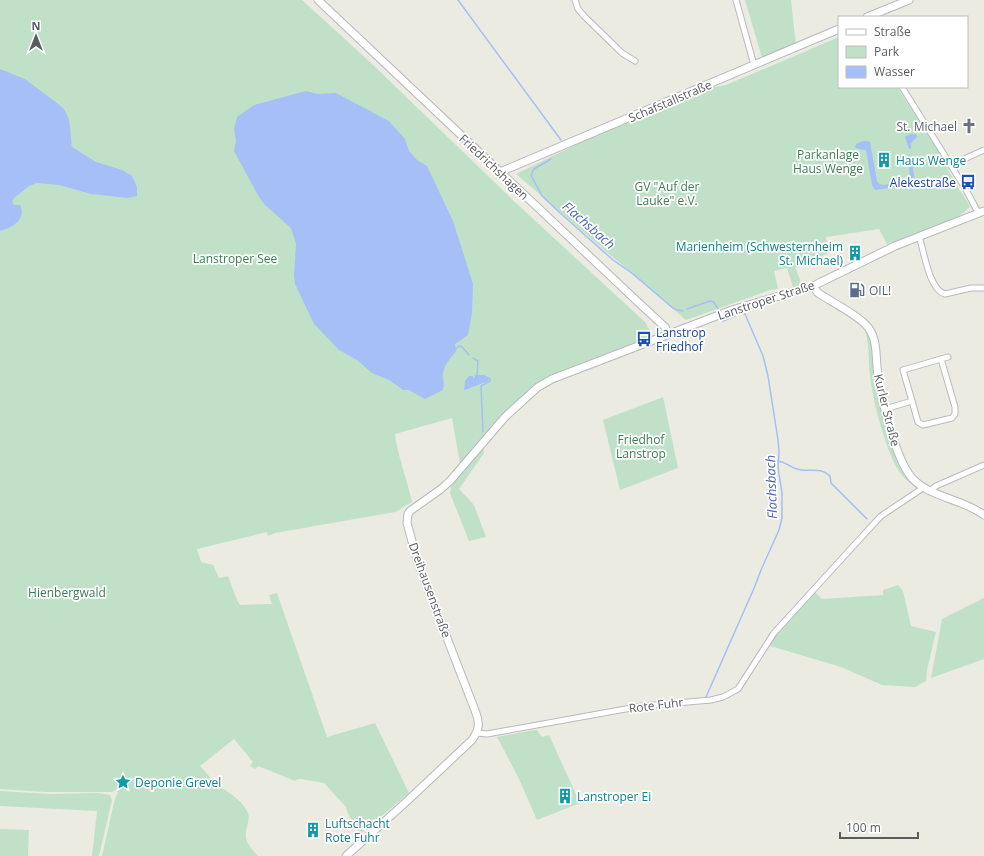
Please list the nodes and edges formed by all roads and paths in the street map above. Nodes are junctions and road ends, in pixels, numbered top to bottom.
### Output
1 (318, 0) edge
2 (575, 0) edge
3 (736, 0) edge
4 (908, 0) edge
5 (869, 16) edge
6 (838, 29) edge
7 (635, 60) dead end
8 (754, 65) junction
9 (903, 88) edge
10 (984, 150) edge
11 (951, 165) junction
12 (500, 172) junction
13 (981, 212) edge
14 (919, 236) junction
15 (813, 286) junction
16 (984, 288) edge
17 (668, 334) junction
18 (948, 357) dead end
19 (941, 359) junction
20 (590, 364) joint
21 (912, 401) junction
22 (885, 409) junction
23 (984, 465) edge
24 (926, 489) junction
25 (984, 515) edge
26 (477, 733) junction
27 (346, 856) edge

1 - 12 main road, Friedrichshagen
2 - 7 street
3 - 8 street
4 - 5 main road
6 - 8 main road, Schafstallstraße
8 - 12 main road, Schafstallstraße
9 - 11 street
10 - 11 street
11 - 13 street
12 - 17 main road, Friedrichshagen
13 - 14 main road, Lanstroper Straße
14 - 15 main road, Lanstroper Straße
14 - 16 street
15 - 17 main road, Lanstroper Straße
15 - 22 main road, Kurler Straße
17 - 20 main road, Lanstroper Straße
18 - 19 street
19 - 21 street
19 - 21 street
20 - 26 main road, Dreihausenstraße
21 - 22 street
22 - 24 main road, Kurler Straße
23 - 24 street, Rote Fuhr
24 - 25 main road, Kurler Straße
24 - 26 street, Rote Fuhr
26 - 27 main road

